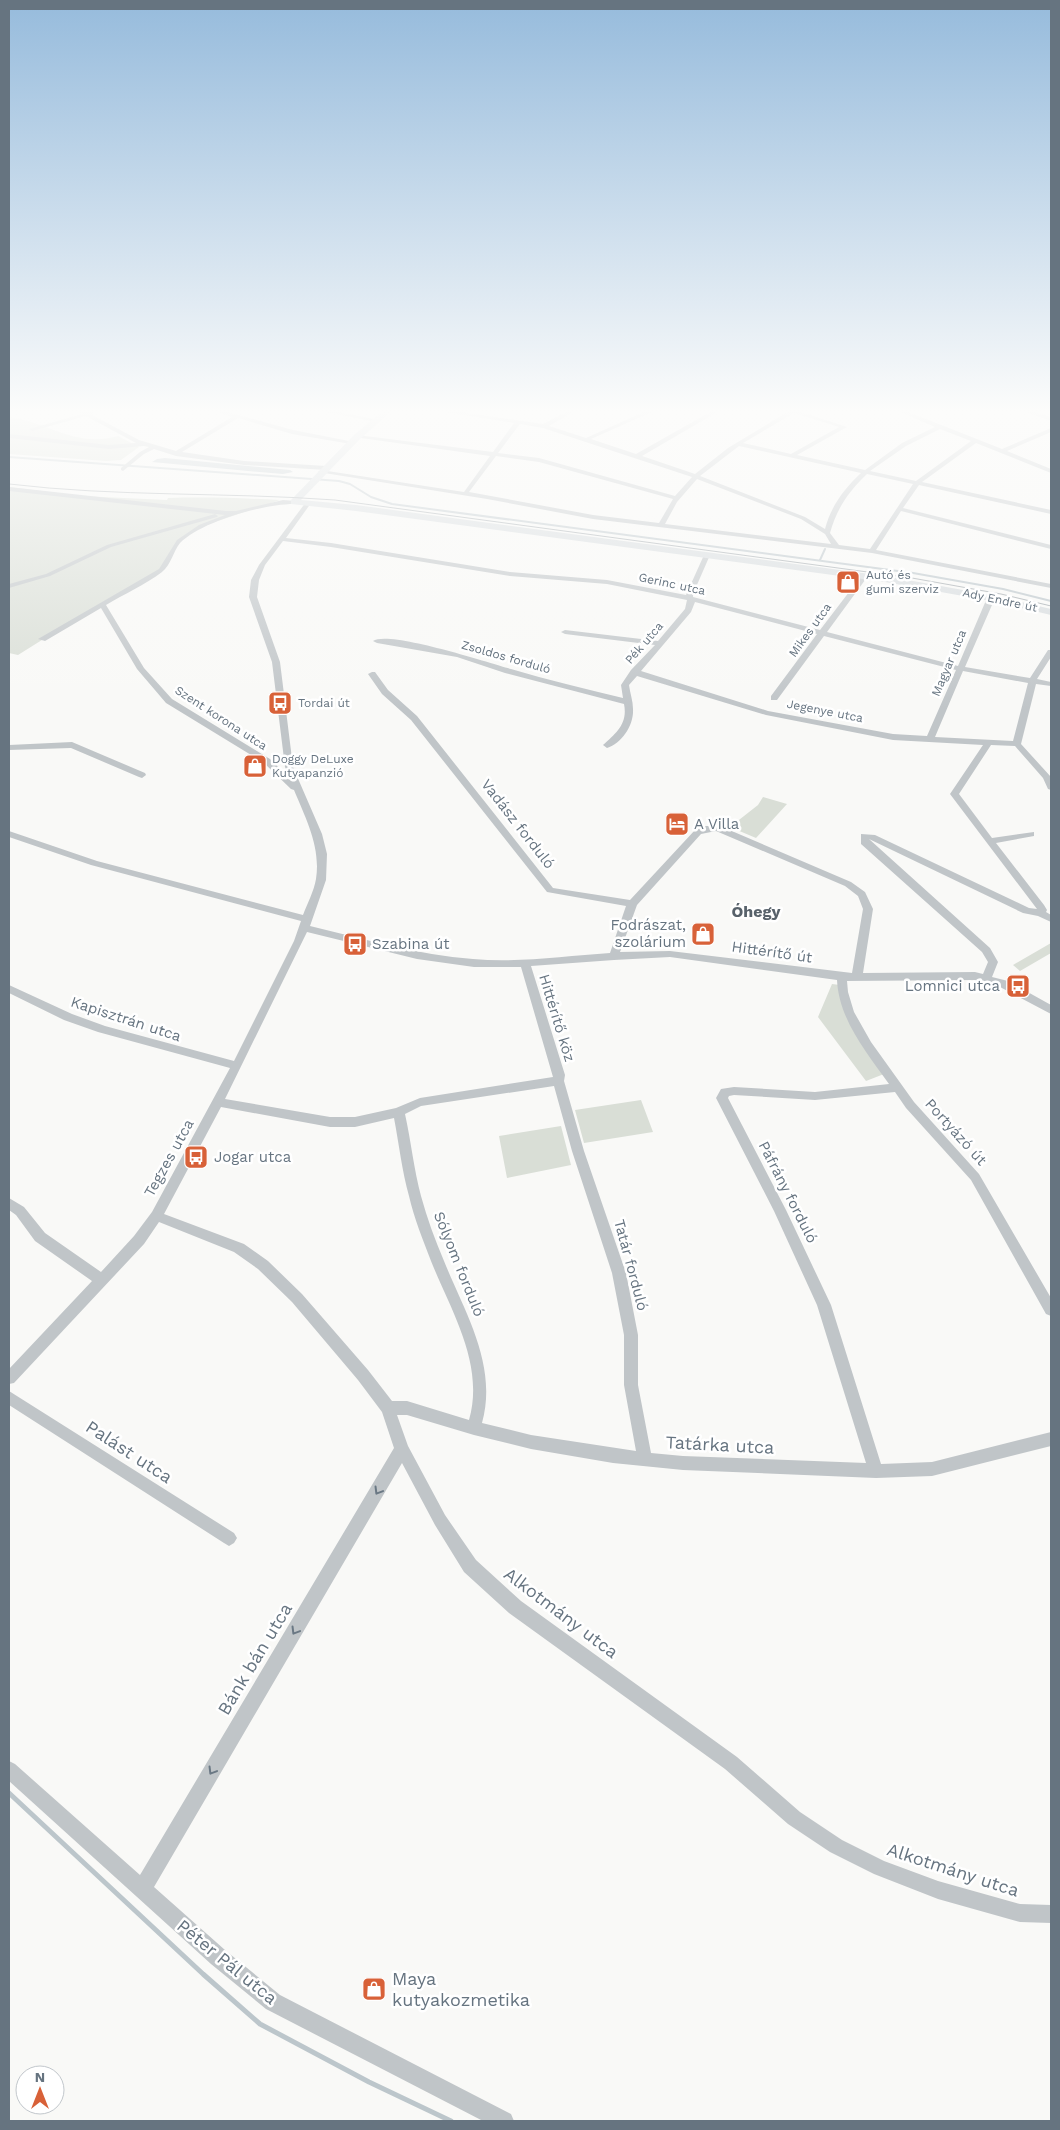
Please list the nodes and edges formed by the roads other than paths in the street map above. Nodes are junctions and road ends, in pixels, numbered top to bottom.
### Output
1 (202, 510) edge
2 (247, 510) edge
3 (302, 510) edge
4 (365, 510) edge
5 (557, 510) edge
6 (670, 510) edge
7 (783, 510) edge
8 (835, 510) edge
9 (898, 510) edge
10 (905, 510) edge
11 (242, 512) junction
12 (226, 513) junction
13 (803, 518) junction
14 (828, 523) junction
15 (661, 526) junction
16 (827, 534) junction
17 (281, 539) junction
18 (837, 547) junction
19 (1051, 547) edge
20 (872, 551) junction
21 (707, 555) junction
22 (864, 576) junction
23 (9, 586) edge
24 (1051, 586) edge
25 (689, 598) junction
26 (991, 598) junction
27 (102, 604) junction
28 (1051, 612) edge
29 (565, 632) dead end
30 (822, 632) junction
31 (42, 639) dead end
32 (377, 641) dead end
33 (660, 643) junction
34 (1051, 652) edge
35 (961, 668) junction
36 (634, 672) junction
37 (372, 674) dead end
38 (1033, 680) junction
39 (1051, 684) edge
40 (774, 698) dead end
41 (627, 702) junction
42 (930, 738) junction
43 (989, 742) junction
44 (1017, 744) junction
45 (608, 745) dead end
46 (9, 748) edge
47 (142, 775) dead end
48 (1051, 787) edge
49 (302, 795) junction
50 (9, 834) edge
51 (1031, 834) dead end
52 (989, 841) junction
53 (632, 904) junction
54 (1040, 913) junction
55 (1051, 919) edge
56 (306, 924) junction
57 (614, 956) junction
58 (525, 963) junction
59 (842, 977) junction
60 (857, 977) junction
61 (986, 979) junction
62 (9, 989) edge
63 (1051, 1010) edge
64 (237, 1066) junction
65 (558, 1081) junction
66 (896, 1088) junction
67 (218, 1102) junction
68 (399, 1112) junction
69 (9, 1203) edge
70 (156, 1216) junction
71 (102, 1280) junction
72 (1051, 1310) edge
73 (9, 1378) edge
74 (9, 1398) edge
75 (388, 1408) junction
76 (474, 1428) junction
77 (1051, 1439) edge
78 (402, 1449) junction
79 (645, 1459) junction
80 (876, 1471) junction
81 (229, 1538) dead end
82 (9, 1770) edge
83 (142, 1890) junction
84 (1051, 1914) edge
85 (504, 2121) edge

1 - 12 street
2 - 11 street
3 - 17 street
4 - 21 street, Ady Endre út
5 - 15 street
6 - 15 street
7 - 13 street
8 - 14 street
9 - 20 street
10 - 19 street
11 - 12 street
11 - 27 street
12 - 23 street
13 - 14 street
13 - 16 street
14 - 16 street
15 - 18 street
16 - 18 street
17 - 25 street, Gerinc utca
17 - 49 street
18 - 20 street
20 - 24 street
21 - 22 street, Ady Endre út
21 - 25 street, Pék utca
22 - 26 street, Ady Endre út
22 - 30 street, Mikes utca
25 - 30 street, Gerinc utca
25 - 33 street, Pék utca
26 - 28 street, Ady Endre út
26 - 35 street, Magyar utca
27 - 31 street
27 - 49 street, Szent korona utca
29 - 33 street
30 - 35 street, Gerinc utca
30 - 40 street, Mikes utca
32 - 41 street, Zsoldos forduló
33 - 36 street, Pék utca
34 - 38 street
35 - 38 street, Gerinc utca
35 - 42 street, Magyar utca
36 - 41 street, Pék utca
36 - 42 street, Jegenye utca
37 - 53 street, Vadász forduló
38 - 39 street, Gerinc utca
38 - 44 street
41 - 45 street, Pék utca
42 - 43 street, Jegenye utca
43 - 44 street, Jegenye utca
43 - 52 street
44 - 48 street
46 - 47 street
49 - 56 street
50 - 56 street
51 - 52 street
52 - 54 street
53 - 57 street
53 - 60 street
54 - 55 street
54 - 61 street
56 - 58 street, Hittérítő út
56 - 64 street, Tegzes utca
57 - 58 street, Hittérítő út
57 - 59 street, Hittérítő út
58 - 65 street, Hittérítő köz
59 - 60 street, Hittérítő út
59 - 66 street, Portyázó út
60 - 61 street, Hittérítő út
61 - 63 street, Hittérítő út
62 - 64 street, Kapisztrán utca
64 - 67 street, Tegzes utca
65 - 68 street
65 - 79 street, Tatár forduló
66 - 72 street, Portyázó út
66 - 80 street, Páfrány forduló
67 - 68 street
67 - 70 street, Tegzes utca
68 - 76 street, Sólyom forduló
69 - 71 street
70 - 71 street, Tegzes utca
70 - 75 street, Alkotmány utca
71 - 73 street, Tegzes utca
74 - 81 street, Palást utca
75 - 76 street, Tatárka utca
75 - 78 street, Alkotmány utca
76 - 79 street, Tatárka utca
77 - 80 street, Tatárka utca
78 -> 83 street, Bánk bán utca
78 - 84 street, Alkotmány utca
79 - 80 street, Tatárka utca
82 - 83 street, Péter Pál utca
83 - 85 street, Péter Pál utca

